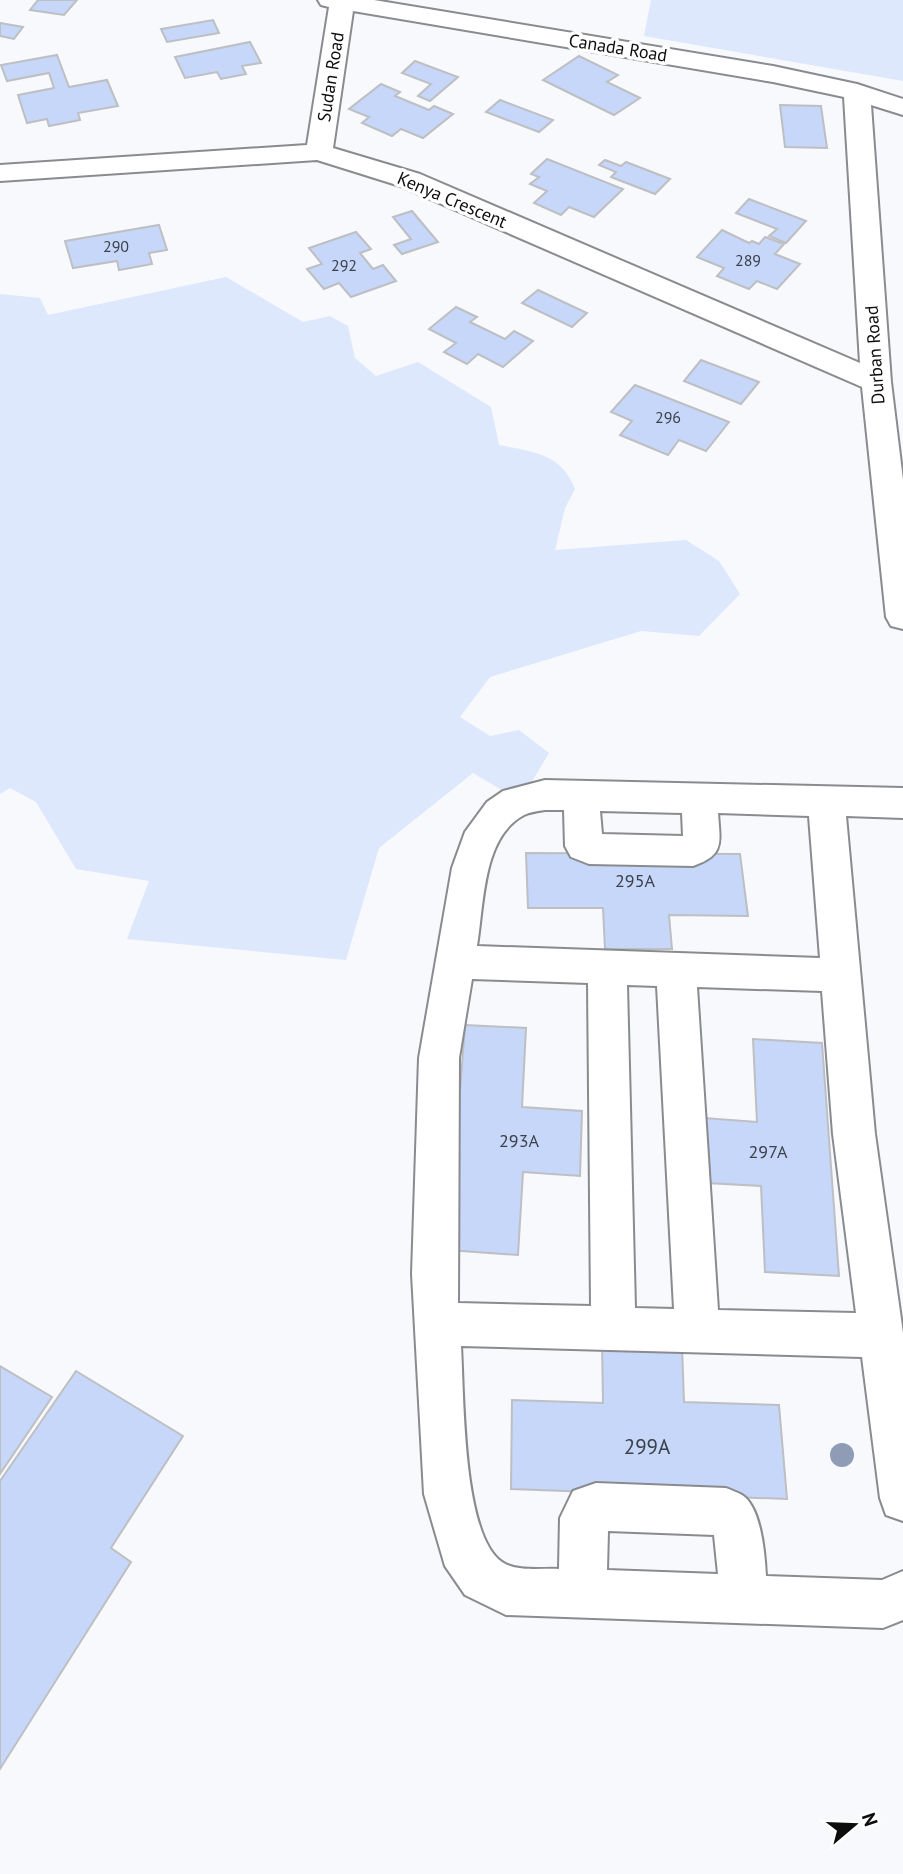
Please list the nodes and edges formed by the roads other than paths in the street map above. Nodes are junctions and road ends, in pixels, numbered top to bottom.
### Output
1 (336, 1) edge
2 (857, 92) junction
3 (903, 107) edge
4 (319, 152) junction
5 (0, 173) edge
6 (876, 382) junction
7 (900, 569) edge
8 (903, 617) edge
9 (581, 795) junction
10 (699, 798) junction
11 (826, 801) junction
12 (903, 803) edge
13 (456, 962) junction
14 (607, 967) junction
15 (676, 970) junction
16 (841, 975) junction
17 (438, 1324) junction
18 (613, 1329) junction
19 (697, 1331) junction
20 (882, 1336) junction
21 (903, 1498) edge
22 (583, 1594) junction
23 (903, 1595) edge
24 (743, 1599) junction

1 - 2 street, Canada Road
1 - 4 street, Sudan Road
2 - 3 street, Canada Road
2 - 6 street, Durban Road
4 - 5 street, Kenya Crescent
4 - 6 street, Kenya Crescent
6 - 7 street, Durban Road
7 - 8 street, Durban Road
9 - 10 street
9 - 10 street
9 - 13 street
10 - 11 street
11 - 12 street
11 - 16 street
13 - 14 street
13 - 17 street
14 - 15 street
14 - 18 street
15 - 16 street
15 - 19 street
16 - 20 street
17 - 18 street
17 - 22 street
18 - 19 street
19 - 20 street
20 - 21 street
22 - 24 street
22 - 24 street
23 - 24 street

